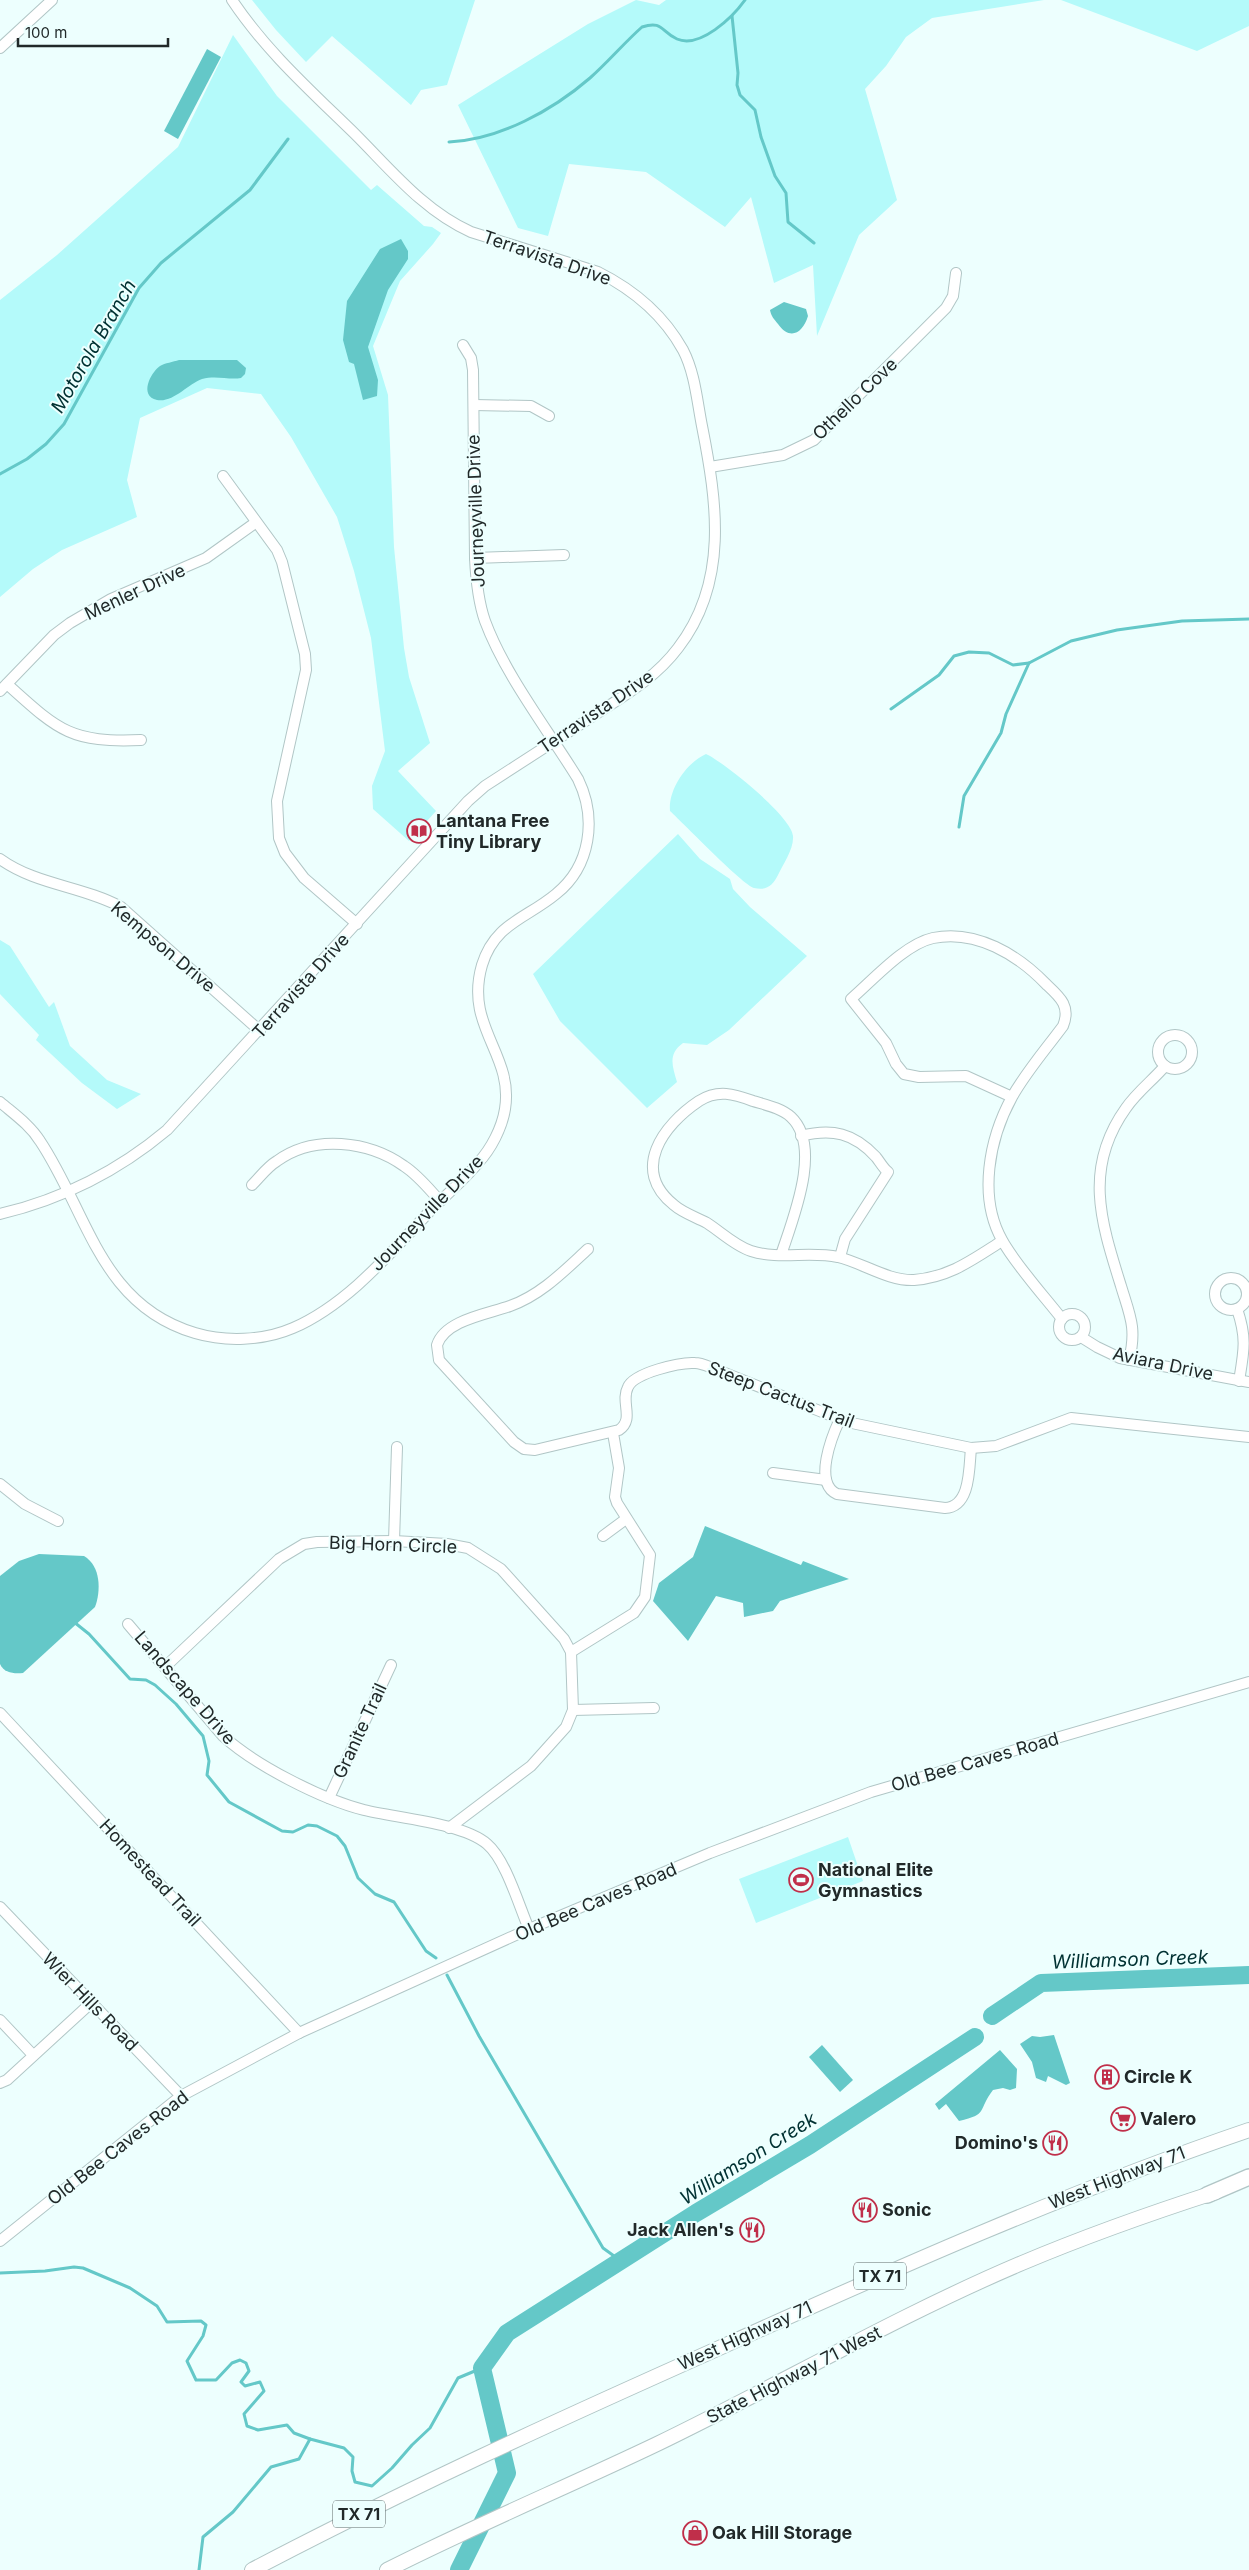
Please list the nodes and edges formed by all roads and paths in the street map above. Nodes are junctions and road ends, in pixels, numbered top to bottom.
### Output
1 (52, 0) edge
2 (232, 0) edge
3 (0, 48) edge
4 (956, 273) dead end
5 (463, 345) dead end
6 (474, 405) junction
7 (549, 416) dead end
8 (710, 467) junction
9 (223, 476) dead end
10 (255, 523) junction
11 (564, 555) dead end
12 (475, 558) junction
13 (4, 687) edge
14 (141, 740) dead end
15 (555, 740) junction
16 (0, 859) edge
17 (357, 924) junction
18 (260, 1031) junction
19 (1165, 1066) dead end
20 (1012, 1098) junction
21 (0, 1102) edge
22 (801, 1136) junction
23 (252, 1185) dead end
24 (68, 1194) junction
25 (440, 1201) junction
26 (0, 1214) edge
27 (1002, 1241) junction
28 (588, 1249) dead end
29 (781, 1254) junction
30 (840, 1258) junction
31 (1237, 1309) dead end
32 (1062, 1319) junction
33 (1081, 1337) junction
34 (1129, 1360) junction
35 (1244, 1382) edge
36 (840, 1419) junction
37 (613, 1432) junction
38 (1249, 1437) edge
39 (397, 1447) dead end
40 (971, 1448) junction
41 (773, 1473) dead end
42 (826, 1480) junction
43 (0, 1484) edge
44 (626, 1519) junction
45 (58, 1521) dead end
46 (602, 1536) dead end
47 (394, 1541) junction
48 (128, 1624) dead end
49 (571, 1652) junction
50 (391, 1665) dead end
51 (166, 1666) junction
52 (1249, 1682) edge
53 (654, 1708) dead end
54 (573, 1710) junction
55 (0, 1713) edge
56 (329, 1798) junction
57 (449, 1828) junction
58 (0, 1906) edge
59 (529, 1929) junction
60 (91, 2003) junction
61 (0, 2020) edge
62 (299, 2033) junction
63 (33, 2055) junction
64 (0, 2083) edge
65 (181, 2096) junction
66 (1249, 2130) edge
67 (1249, 2177) edge
68 (1249, 2182) edge
69 (1207, 2195) junction
70 (0, 2241) edge
71 (252, 2570) edge
72 (387, 2570) edge

1 - 3 street
2 - 8 street, Terravista Drive
4 - 8 street, Othello Cove
5 - 6 street, Journeyville Drive
6 - 7 street
6 - 12 street, Journeyville Drive
8 - 15 street, Terravista Drive
9 - 10 street
10 - 13 street, Menler Drive
10 - 17 street
11 - 12 street
12 - 15 street, Journeyville Drive
13 - 14 street
15 - 17 street, Terravista Drive
15 - 25 street, Journeyville Drive
16 - 18 street, Kempson Drive
17 - 18 street, Terravista Drive
18 - 24 street, Terravista Drive
19 - 34 street
20 - 20 street, Aviara Drive
20 - 27 street, Aviara Drive
21 - 24 street, Journeyville Drive
22 - 29 street
22 - 29 street
22 - 30 street
23 - 25 street
24 - 25 street, Journeyville Drive
24 - 26 street, Terravista Drive
27 - 30 street
27 - 32 street, Aviara Drive
28 - 37 street
29 - 30 street
31 - 35 street
32 - 33 street, Aviara Drive
32 - 33 street
33 - 34 street, Aviara Drive
34 - 35 street, Aviara Drive
36 - 37 street, Steep Cactus Trail
36 - 40 street, Steep Cactus Trail
36 - 42 street
37 - 44 street
38 - 40 street, Steep Cactus Trail
39 - 47 street
40 - 42 street
41 - 42 street
43 - 45 street
44 - 46 street
44 - 49 street
47 - 49 street, Big Horn Circle
47 - 51 street, Big Horn Circle
48 - 51 street, Landscape Drive
49 - 54 street
50 - 56 street, Granite Trail
51 - 56 street, Landscape Drive
52 - 59 street, Old Bee Caves Road
53 - 54 street
54 - 57 street
55 - 62 street, Homestead Trail
56 - 57 street, Landscape Drive
57 - 59 street, Landscape Drive
58 - 60 street, Wier Hills Road
59 - 62 street, Old Bee Caves Road
60 - 63 street
60 - 65 street, Wier Hills Road
61 - 63 street
62 - 65 street, Old Bee Caves Road
63 - 64 street
65 - 70 street, Old Bee Caves Road
66 - 71 main road, West Highway 71 / TX 71
67 - 69 highway
68 - 69 main road, State Highway 71 West
69 - 72 main road, State Highway 71 West

